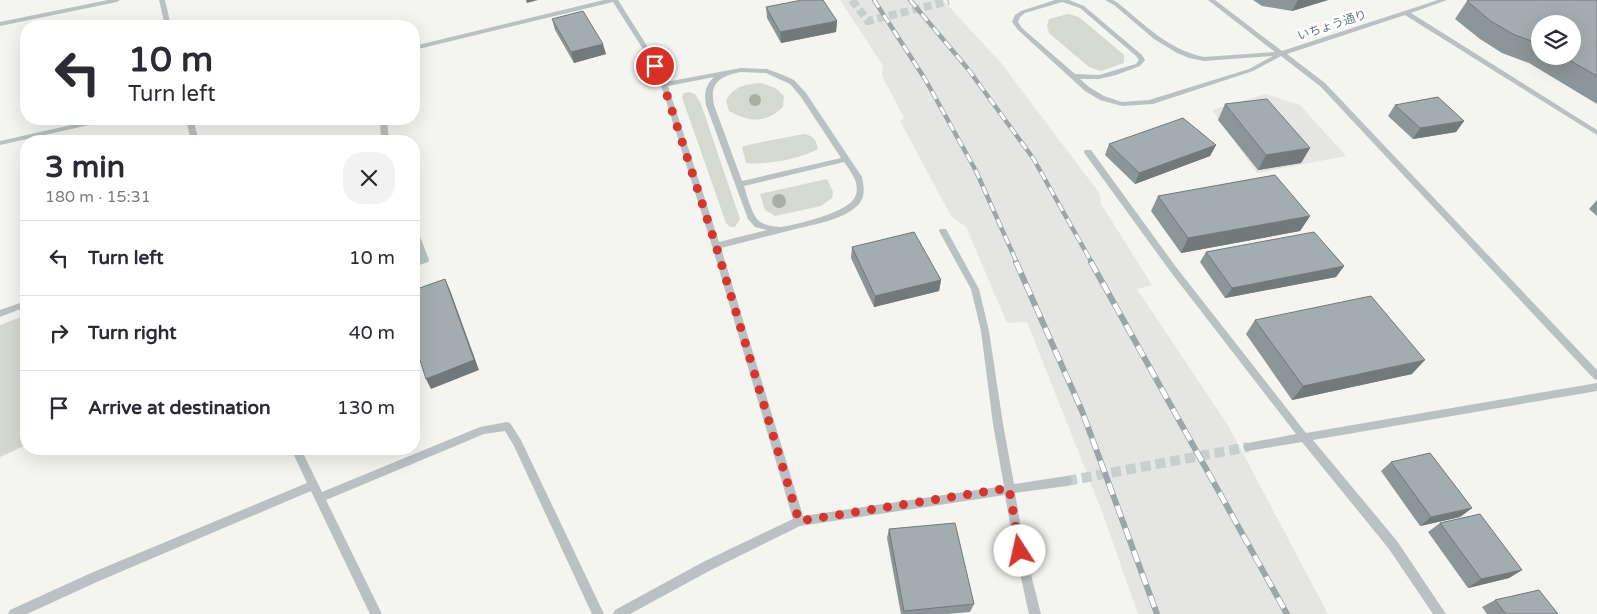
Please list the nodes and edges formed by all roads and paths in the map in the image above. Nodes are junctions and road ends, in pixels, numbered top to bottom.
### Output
1 (117, 0) edge
2 (162, 0) edge
3 (613, 0) edge
4 (1062, 0) edge
5 (1108, 0) edge
6 (1211, 0) edge
7 (1444, 0) edge
8 (1406, 13) junction
9 (167, 20) edge
10 (0, 24) edge
11 (420, 47) edge
12 (1283, 53) junction
13 (729, 72) junction
14 (1072, 76) junction
15 (664, 86) junction
16 (81, 125) edge
17 (1597, 133) edge
18 (39, 135) edge
19 (20, 139) edge
20 (0, 144) edge
21 (1088, 152) dead end
22 (846, 159) junction
23 (739, 184) junction
24 (782, 229) junction
25 (943, 231) dead end
26 (716, 246) junction
27 (420, 247) edge
28 (420, 262) edge
29 (20, 306) edge
30 (0, 314) edge
31 (1597, 376) edge
32 (1597, 387) edge
33 (1304, 437) junction
34 (1248, 447) tunnel mouth
35 (299, 455) edge
36 (1067, 481) tunnel mouth
37 (314, 485) junction
38 (1009, 488) junction
39 (320, 496) junction
40 (799, 521) junction
41 (14, 614) edge
42 (376, 614) edge
43 (598, 614) edge
44 (620, 614) edge
45 (1035, 614) edge
46 (1440, 614) edge

1 - 10 street
2 - 9 street
3 - 11 street
3 - 15 street
4 - 14 street
4 - 14 street
5 - 12 street
6 - 12 street
7 - 8 street, いちょう通り
8 - 12 street, いちょう通り
8 - 17 street
12 - 14 street
12 - 31 street
13 - 15 street
13 - 22 street
13 - 23 street
15 - 26 street
16 - 18 street
19 - 20 street
21 - 33 street
22 - 23 street
22 - 24 street
23 - 24 street
24 - 26 street
25 - 38 street
26 - 40 street
27 - 28 street
29 - 30 street
32 - 33 street
33 - 34 street
33 - 46 street
35 - 37 street
36 - 38 street
37 - 39 street
37 - 41 street
38 - 40 street
38 - 45 street
39 - 42 street
39 - 43 street
40 - 44 street

